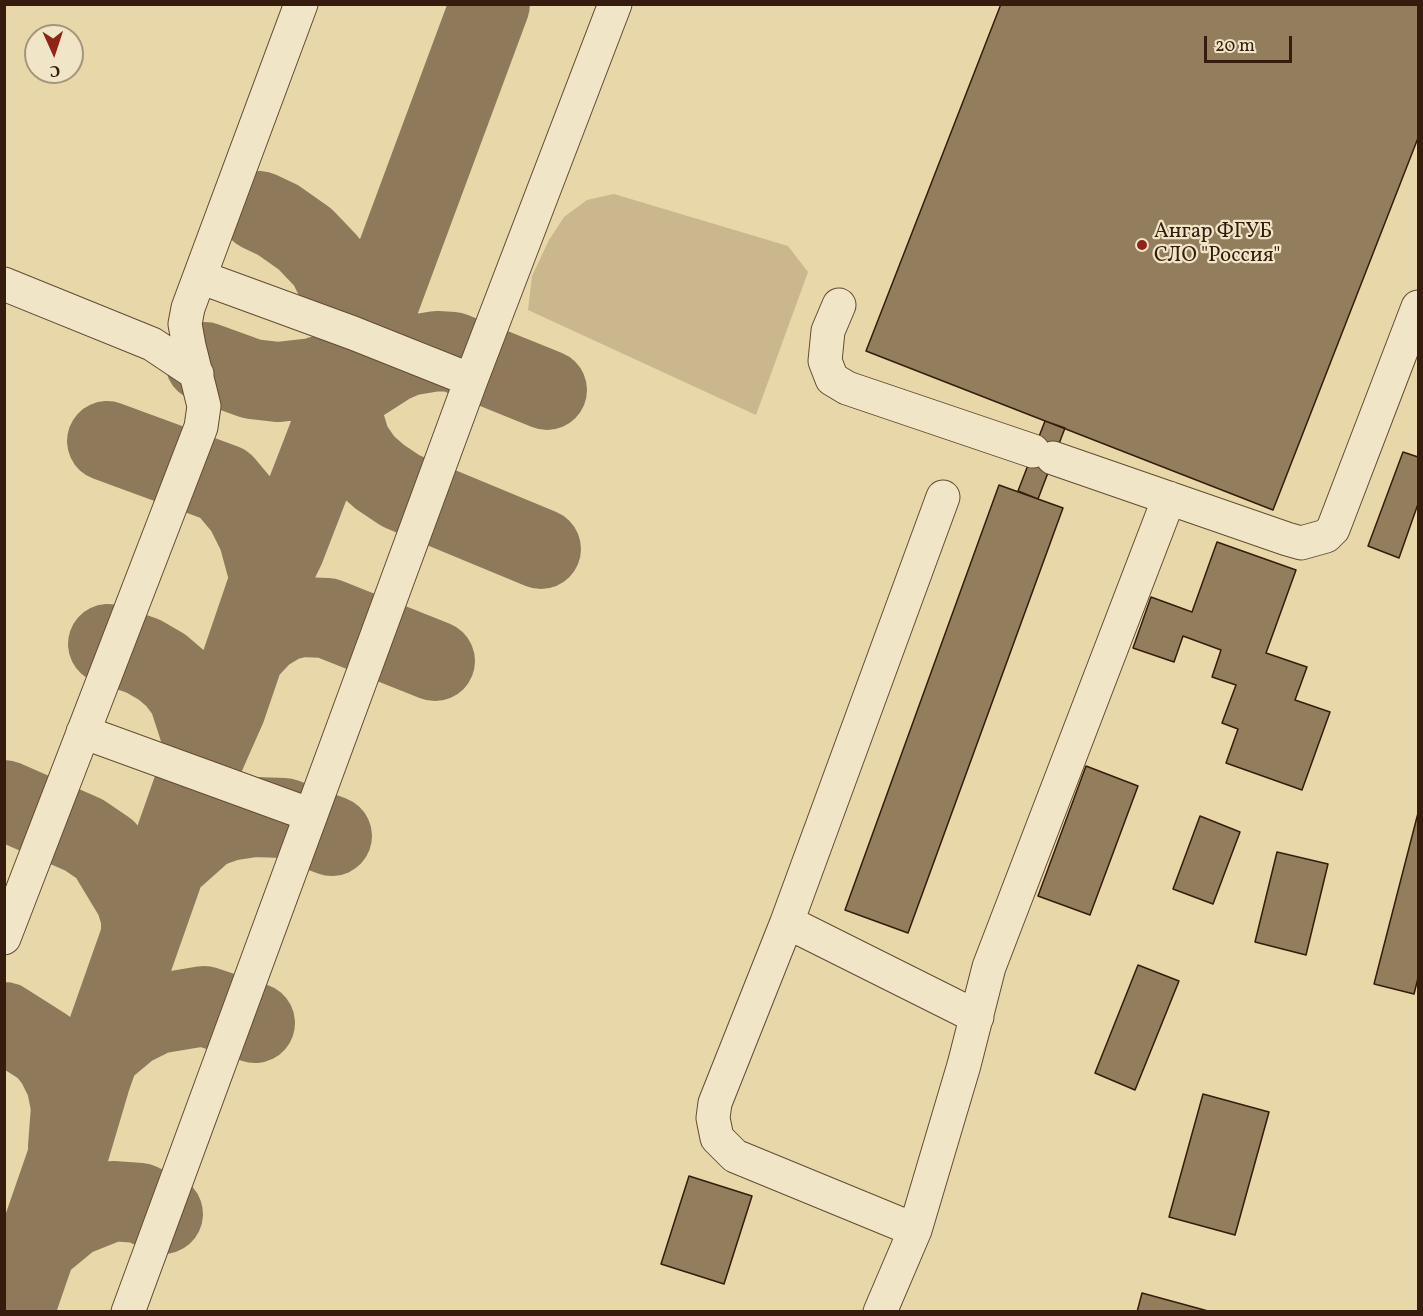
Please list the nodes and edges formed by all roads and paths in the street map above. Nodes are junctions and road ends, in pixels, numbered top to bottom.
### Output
1 (301, 4) edge
2 (615, 4) edge
3 (200, 277) junction
4 (4, 284) edge
5 (839, 305) dead end
6 (1419, 307) edge
7 (197, 374) junction
8 (471, 380) junction
9 (943, 497) dead end
10 (1168, 498) junction
11 (83, 732) junction
12 (311, 815) junction
13 (787, 922) junction
14 (4, 938) edge
15 (976, 1017) junction
16 (915, 1230) junction
17 (128, 1311) edge
18 (880, 1311) edge

1 - 3 lane
2 - 8 lane
3 - 7 lane
3 - 8 lane
4 - 7 lane
5 - 10 lane
6 - 10 lane
7 - 11 lane
8 - 12 lane
9 - 13 lane
10 - 15 lane
11 - 12 lane
11 - 14 lane
12 - 17 lane
13 - 15 lane
13 - 16 lane
15 - 16 lane
16 - 18 lane

